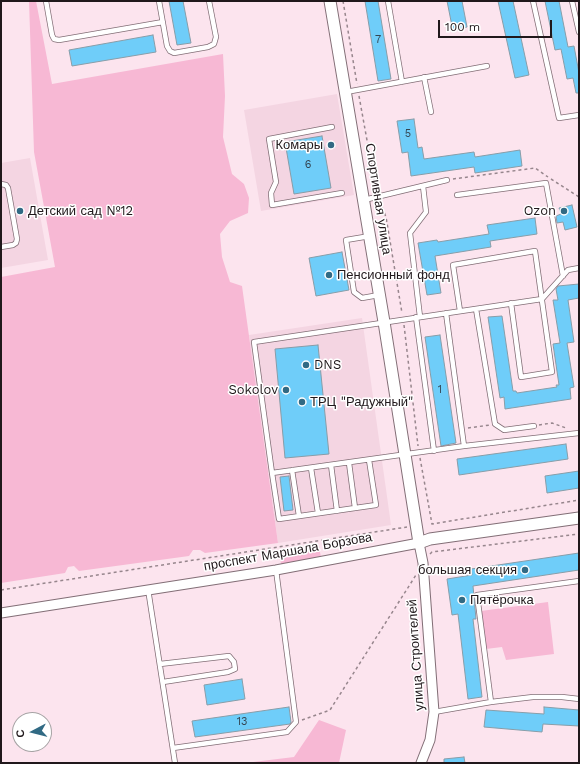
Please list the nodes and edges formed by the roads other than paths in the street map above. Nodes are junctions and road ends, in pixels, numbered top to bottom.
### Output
1 (46, 1) edge
2 (159, 1) edge
3 (209, 1) edge
4 (330, 1) edge
5 (388, 1) edge
6 (533, 1) edge
7 (572, 1) edge
8 (163, 22) junction
9 (579, 32) edge
10 (486, 66) dead end
11 (424, 77) junction
12 (402, 82) junction
13 (346, 92) junction
14 (431, 112) dead end
15 (579, 115) edge
16 (332, 127) dead end
17 (447, 180) road end
18 (1, 184) edge
19 (423, 186) junction
20 (342, 194) dead end
21 (458, 195) dead end
22 (364, 200) junction
23 (370, 236) junction
24 (1, 247) edge
25 (579, 268) edge
26 (563, 276) junction
27 (380, 295) junction
28 (542, 299) junction
29 (511, 303) junction
30 (476, 308) junction
31 (460, 311) junction
32 (446, 313) junction
33 (418, 317) junction
34 (384, 322) junction
35 (534, 426) road end
36 (579, 433) edge
37 (464, 446) junction
38 (434, 451) junction
39 (405, 455) junction
40 (370, 460) junction
41 (349, 463) junction
42 (331, 465) junction
43 (311, 468) junction
44 (292, 470) junction
45 (272, 473) junction
46 (355, 508) junction
47 (337, 511) junction
48 (318, 513) junction
49 (299, 516) junction
50 (579, 518) edge
51 (419, 543) junction
52 (276, 570) junction
53 (579, 581) edge
54 (148, 589) junction
55 (1, 613) edge
56 (160, 664) junction
57 (163, 682) junction
58 (579, 699) edge
59 (491, 702) junction
60 (434, 712) junction
61 (173, 748) junction
62 (175, 763) edge
63 (421, 763) edge

1 - 8 lane
2 - 8 lane
3 - 8 lane
4 - 13 street, Спортивная улица
5 - 12 lane
6 - 15 lane
7 - 9 lane
10 - 11 lane
11 - 12 lane
11 - 14 lane
12 - 13 lane
13 - 22 street, Спортивная улица
16 - 20 lane
17 - 19 lane
18 - 24 lane
19 - 22 lane
19 - 33 lane
21 - 26 lane
22 - 23 street, Спортивная улица
23 - 27 street, Спортивная улица
23 - 27 lane
25 - 26 lane
26 - 28 lane
27 - 34 street, Спортивная улица
28 - 29 lane
28 - 29 lane
28 - 31 lane
29 - 30 lane
30 - 31 lane
30 - 35 lane
31 - 32 lane
32 - 33 lane
32 - 37 lane
33 - 34 lane
33 - 38 lane
34 - 39 street, Спортивная улица
34 - 45 lane
36 - 37 lane
37 - 38 lane
38 - 39 lane
39 - 40 lane
39 - 51 street, Спортивная улица
40 - 41 lane
40 - 46 lane
41 - 42 lane
41 - 46 lane
42 - 43 lane
42 - 47 lane
43 - 44 lane
43 - 48 lane
44 - 45 lane
44 - 49 lane
45 - 49 lane
46 - 47 lane
47 - 48 lane
48 - 49 lane
50 - 51 street, проспект Маршала Борзова
51 - 52 street, проспект Маршала Борзова
51 - 60 street, улица Строителей
52 - 54 street, проспект Маршала Борзова
52 - 61 lane
53 - 59 lane
54 - 55 street, проспект Маршала Борзова
54 - 56 lane
56 - 57 lane
56 - 57 lane
57 - 61 lane
58 - 59 lane
59 - 60 lane
60 - 63 street, улица Строителей
61 - 62 lane

